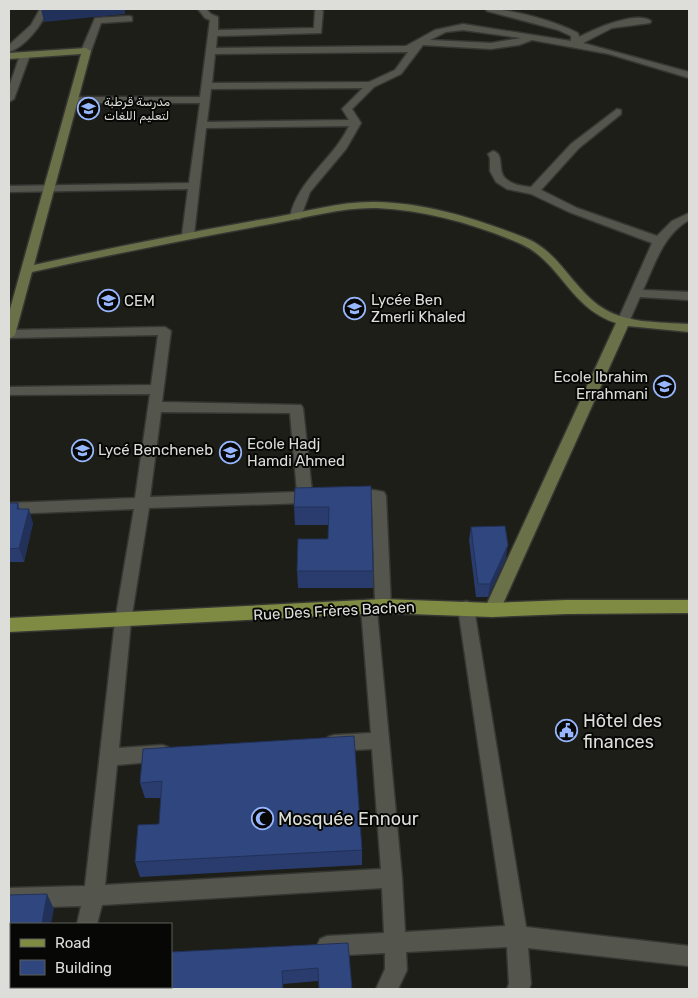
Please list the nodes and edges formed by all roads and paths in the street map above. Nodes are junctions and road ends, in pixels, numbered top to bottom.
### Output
1 (44, 9) edge
2 (202, 9) edge
3 (490, 9) edge
4 (319, 11) dead end
5 (129, 18) dead end
6 (647, 21) dead end
7 (214, 33) junction
8 (532, 37) junction
9 (420, 43) junction
10 (575, 44) junction
11 (9, 49) edge
12 (86, 51) junction
13 (211, 51) junction
14 (26, 55) junction
15 (9, 56) edge
16 (689, 75) edge
17 (371, 85) junction
18 (207, 86) junction
19 (9, 99) edge
20 (73, 100) junction
21 (205, 100) junction
22 (617, 112) dead end
23 (356, 123) junction
24 (202, 125) junction
25 (493, 154) dead end
26 (194, 186) junction
27 (9, 189) edge
28 (50, 189) junction
29 (534, 191) junction
30 (689, 216) edge
31 (296, 217) junction
32 (188, 235) junction
33 (660, 242) junction
34 (27, 270) junction
35 (637, 293) junction
36 (689, 296) edge
37 (13, 301) edge
38 (623, 322) junction
39 (689, 328) edge
40 (9, 334) edge
41 (156, 389) junction
42 (9, 391) edge
43 (154, 407) junction
44 (305, 498) junction
45 (142, 505) junction
46 (9, 508) edge
47 (376, 607) junction
48 (689, 607) edge
49 (466, 608) junction
50 (492, 610) junction
51 (123, 621) junction
52 (9, 625) edge
53 (380, 740) junction
54 (312, 744) edge
55 (176, 752) edge
56 (108, 757) junction
57 (392, 878) junction
58 (94, 896) junction
59 (9, 898) edge
60 (87, 923) edge
61 (517, 936) junction
62 (395, 942) junction
63 (307, 947) edge
64 (689, 956) edge
65 (387, 989) edge
66 (518, 989) edge

1 - 11 street
2 - 7 street
3 - 10 street
4 - 7 street
5 - 12 street
6 - 10 street
7 - 13 street
8 - 9 street
8 - 9 street
8 - 10 street
9 - 13 street
9 - 17 street
10 - 16 street
12 - 14 street
12 - 20 street
13 - 18 street
14 - 15 street
14 - 19 street
17 - 18 street
17 - 23 street
18 - 21 street
20 - 21 street
20 - 28 street
21 - 24 street
22 - 29 street
23 - 24 street
23 - 31 street
24 - 26 street
25 - 29 street
26 - 28 street
26 - 32 street
27 - 28 street
28 - 34 street
29 - 33 street
30 - 33 street
31 - 32 street
31 - 38 street
32 - 34 street
33 - 35 street
34 - 37 street
35 - 36 street
35 - 38 street
37 - 40 street
38 - 39 street
38 - 50 street
40 - 41 street
41 - 42 street
41 - 43 street
43 - 44 street
43 - 45 street
44 - 45 street
44 - 47 street
45 - 46 street
45 - 51 street
47 - 49 main road, Rue Des Frères Bachen
47 - 51 main road, Rue Des Frères Bachen
47 - 53 street
48 - 50 main road, Rue Des Frères Bachen
49 - 50 main road, Rue Des Frères Bachen
49 - 61 street
51 - 52 main road, Rue Des Frères Bachen
51 - 56 street
53 - 54 street
53 - 57 street
55 - 56 street
56 - 58 street
57 - 58 street
57 - 62 street
58 - 59 street
58 - 60 street
61 - 62 street
61 - 64 street
61 - 66 street
62 - 63 street
62 - 65 street

